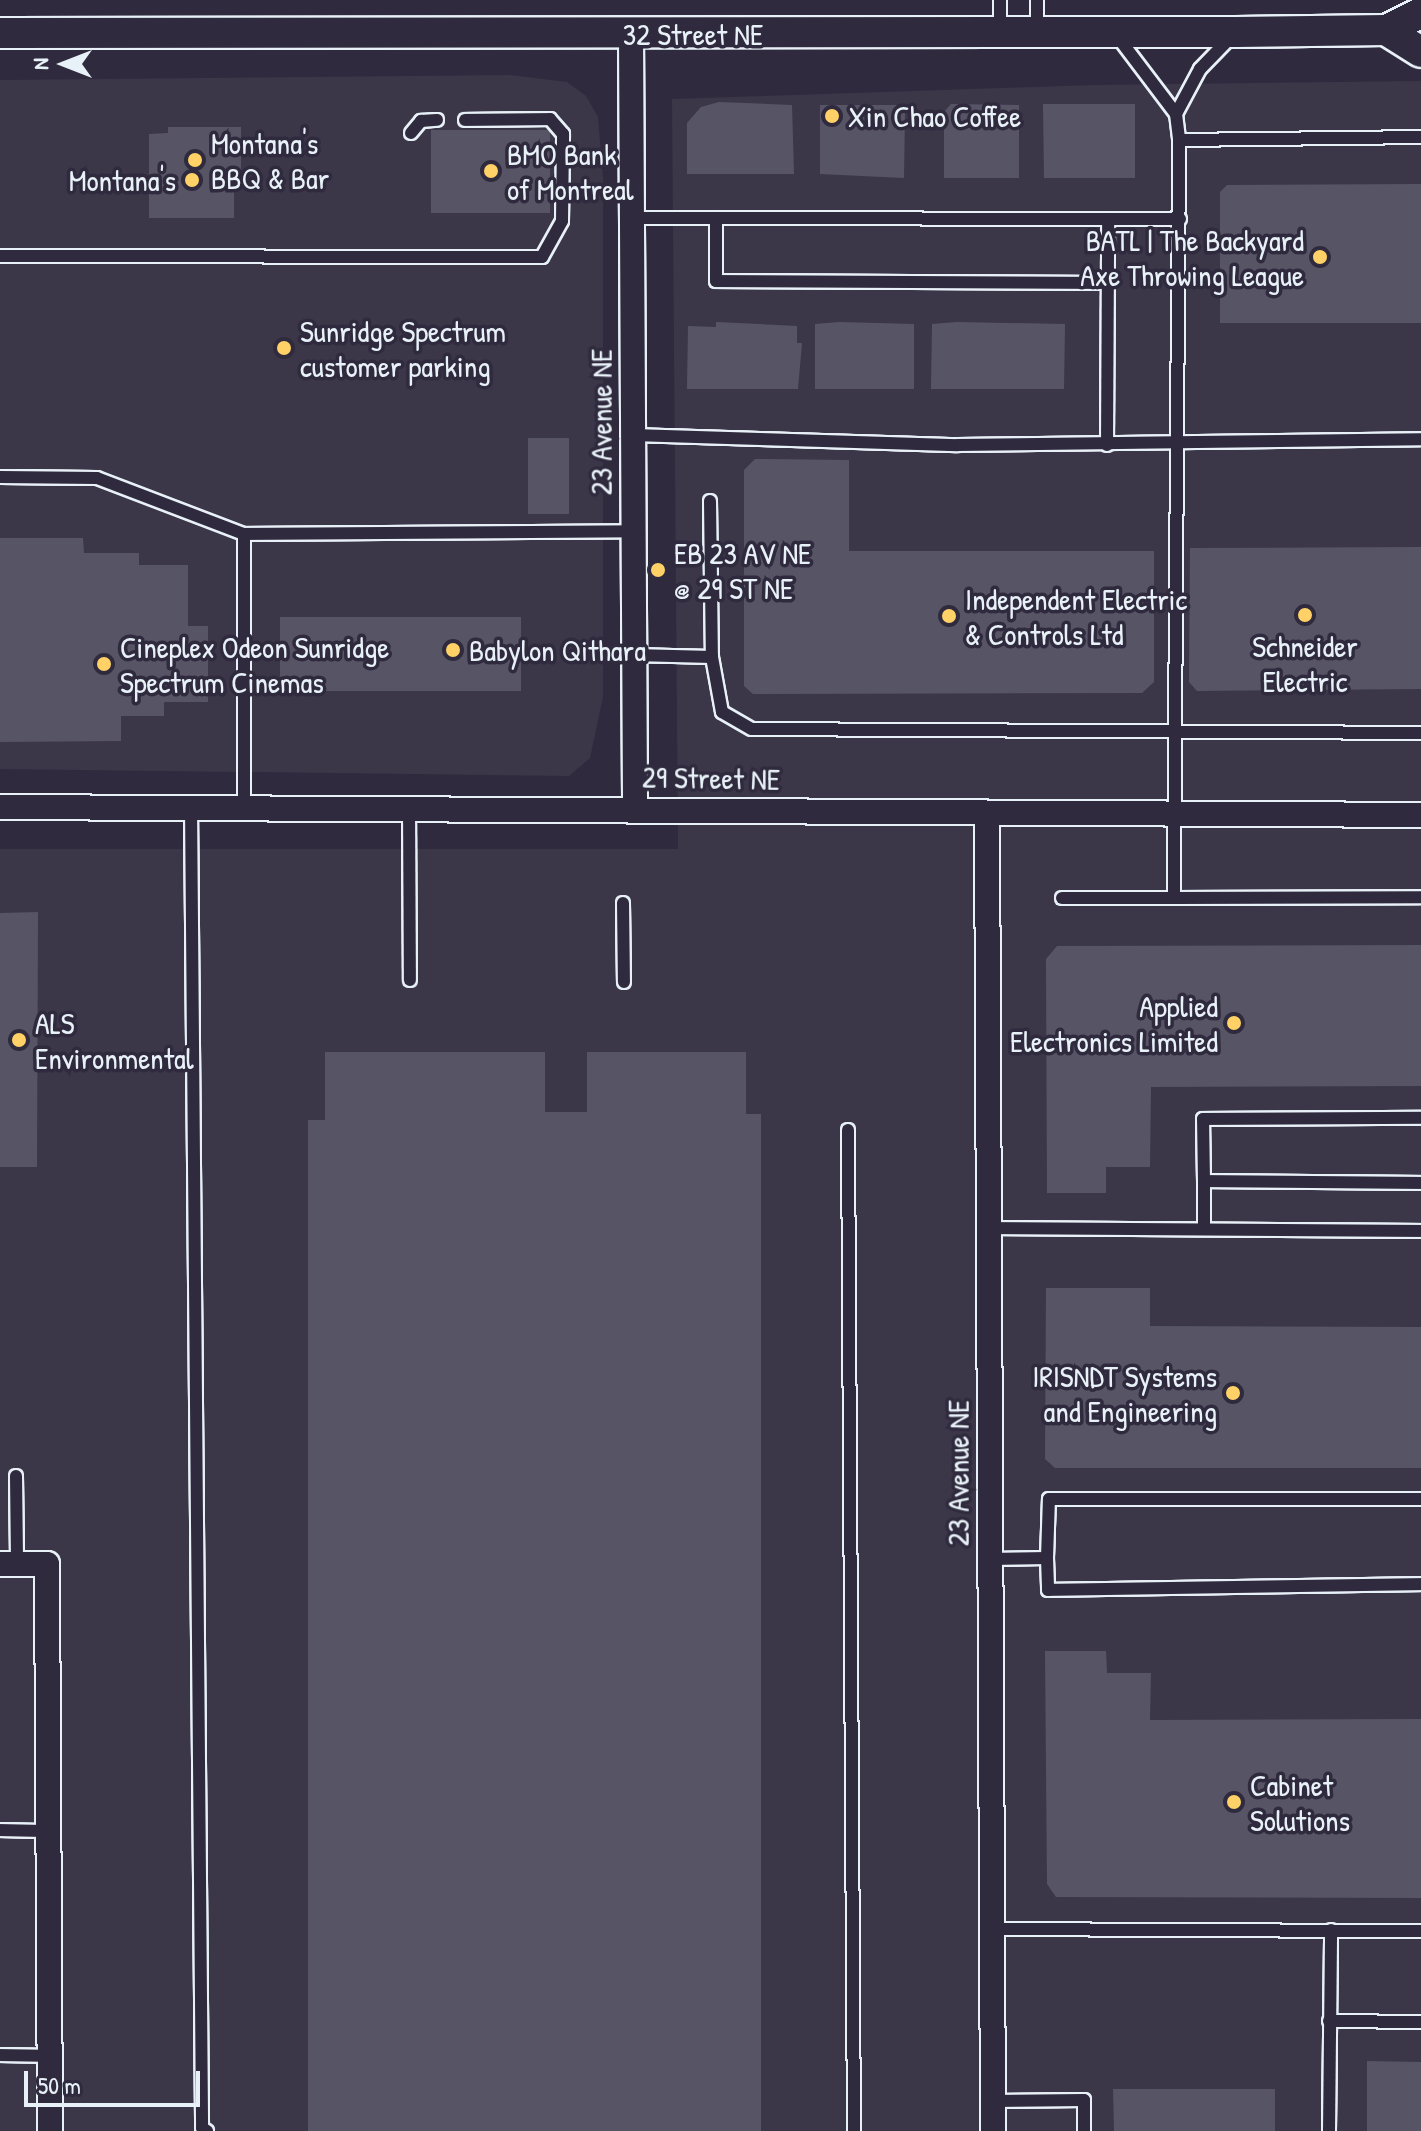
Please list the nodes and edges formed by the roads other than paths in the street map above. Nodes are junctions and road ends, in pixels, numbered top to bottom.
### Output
1 (1000, 0) edge
2 (1037, 0) edge
3 (1421, 0) edge
4 (1421, 12) edge
5 (1113, 30) junction
6 (1386, 30) junction
7 (1037, 32) junction
8 (1236, 32) junction
9 (0, 33) edge
10 (1000, 33) junction
11 (631, 34) junction
12 (1421, 52) edge
13 (1176, 114) junction
14 (437, 120) dead end
15 (465, 120) dead end
16 (411, 133) dead end
17 (1421, 137) edge
18 (1179, 140) junction
19 (632, 218) junction
20 (716, 218) junction
21 (1108, 219) junction
22 (1180, 219) junction
23 (0, 256) edge
24 (1107, 283) junction
25 (633, 435) junction
26 (1421, 439) edge
27 (1107, 445) junction
28 (1178, 445) junction
29 (0, 477) edge
30 (710, 501) dead end
31 (634, 531) junction
32 (244, 534) junction
33 (634, 655) junction
34 (712, 657) junction
35 (1421, 733) edge
36 (1176, 734) junction
37 (191, 805) junction
38 (244, 805) junction
39 (409, 806) junction
40 (0, 807) edge
41 (635, 809) junction
42 (987, 814) junction
43 (1175, 814) junction
44 (1421, 815) edge
45 (1421, 897) edge
46 (1062, 898) dead end
47 (1174, 898) junction
48 (623, 903) dead end
49 (410, 980) dead end
50 (624, 982) dead end
51 (1421, 1118) edge
52 (848, 1130) dead end
53 (1204, 1181) junction
54 (1421, 1183) edge
55 (1204, 1227) junction
56 (989, 1228) junction
57 (1421, 1231) edge
58 (16, 1476) dead end
59 (1421, 1499) edge
60 (1047, 1558) junction
61 (990, 1559) junction
62 (9, 1564) edge
63 (1421, 1584) edge
64 (0, 1830) edge
65 (49, 1831) junction
66 (992, 1929) junction
67 (1331, 1930) junction
68 (1421, 1931) edge
69 (1329, 2021) junction
70 (1421, 2022) edge
71 (0, 2055) edge
72 (50, 2056) junction
73 (993, 2101) junction
74 (50, 2131) edge
75 (207, 2131) edge
76 (854, 2131) edge
77 (993, 2131) edge
78 (1084, 2131) edge
79 (1329, 2131) edge

1 - 10 lane
2 - 7 lane
3 - 4 street
4 - 6 street, 32 Street NE
5 - 7 street, 32 Street NE
5 - 8 street, 32 Street NE
5 - 13 lane
6 - 8 street, 32 Street NE
6 - 12 street
7 - 10 street, 32 Street NE
8 - 13 lane
9 - 11 street, 32 Street NE
10 - 11 street, 32 Street NE
11 - 19 street, 23 Avenue NE
13 - 18 lane
14 - 16 lane
15 - 23 lane
17 - 18 lane
18 - 22 lane
19 - 20 lane
19 - 25 street, 23 Avenue NE
20 - 21 lane
20 - 24 lane
21 - 22 lane
21 - 24 lane
22 - 28 lane
24 - 27 lane
25 - 27 lane
25 - 31 street, 23 Avenue NE
26 - 28 lane
27 - 28 lane
28 - 36 lane
29 - 32 lane
30 - 34 lane
31 - 32 lane
31 - 33 street, 23 Avenue NE
32 - 38 lane
33 - 34 lane
33 - 41 street, 23 Avenue NE
34 - 36 lane
35 - 36 lane
36 - 43 lane
37 - 38 street, 29 Street NE
37 - 40 street, 29 Street NE
37 - 75 lane
38 - 39 street, 29 Street NE
39 - 41 street, 29 Street NE
39 - 49 lane
41 - 42 street, 29 Street NE
42 - 43 street, 29 Street NE
42 - 56 street, 23 Avenue NE
43 - 44 street, 29 Street NE
43 - 47 lane
45 - 47 lane
46 - 47 lane
48 - 50 lane
51 - 53 lane
52 - 76 lane
53 - 54 lane
53 - 55 lane
55 - 56 lane
55 - 57 lane
56 - 61 street, 23 Avenue NE
58 - 62 lane
59 - 60 lane
60 - 61 lane
60 - 63 lane
61 - 66 street, 23 Avenue NE
62 - 65 street
64 - 65 lane
65 - 72 street
66 - 67 lane
66 - 73 street, 23 Avenue NE
67 - 68 lane
67 - 69 lane
69 - 70 lane
69 - 79 lane
71 - 72 lane
72 - 74 street
73 - 77 street, 23 Avenue NE
73 - 78 lane

